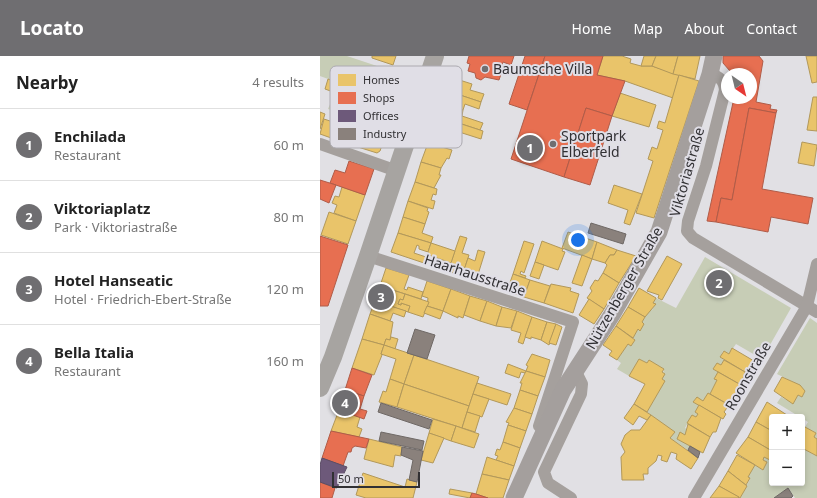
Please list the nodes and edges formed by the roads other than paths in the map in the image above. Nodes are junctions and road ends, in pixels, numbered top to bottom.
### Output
1 (435, 56) edge
2 (714, 56) edge
3 (432, 66) edge
4 (710, 74) junction
5 (320, 144) edge
6 (330, 148) edge
7 (331, 148) edge
8 (405, 148) edge
9 (397, 171) junction
10 (368, 256) junction
11 (817, 264) edge
12 (812, 309) edge
13 (573, 322) joint
14 (575, 370) junction
15 (320, 388) edge
16 (528, 465) junction
17 (514, 498) edge
18 (571, 498) edge
19 (694, 498) edge

1 - 3 main road
2 - 4 street, Nützenberger Straße
4 - 12 street, Viktoriastraße
4 - 14 street, Nützenberger Straße
5 - 6 street
7 - 9 street
8 - 9 main road
9 - 10 main road
10 - 13 street, Haarhausstraße
10 - 15 main road
11 - 12 street, Roonstraße
12 - 19 street, Roonstraße
13 - 16 street, Nützenberger Straße
14 - 16 street, Nützenberger Straße
14 - 18 street
16 - 17 street, Nützenberger Straße

